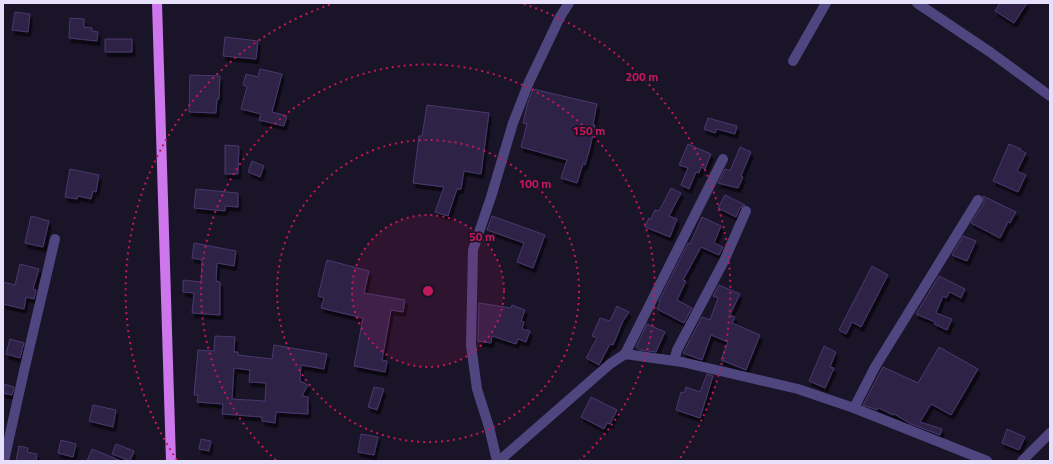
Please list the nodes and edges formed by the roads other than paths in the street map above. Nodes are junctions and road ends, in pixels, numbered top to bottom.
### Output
1 (157, 3) edge
2 (569, 3) edge
3 (826, 3) edge
4 (917, 3) edge
5 (793, 62) dead end
6 (1050, 96) edge
7 (724, 159) dead end
8 (978, 200) dead end
9 (746, 211) dead end
10 (56, 239) dead end
11 (625, 354) junction
12 (674, 361) junction
13 (854, 408) junction
14 (1050, 433) edge
15 (4, 461) edge
16 (171, 461) edge
17 (498, 461) edge
18 (987, 461) edge
19 (1022, 461) edge

1 - 16 main road
2 - 17 street
3 - 5 street
4 - 6 street
7 - 11 street
8 - 13 street
9 - 12 street
10 - 15 street
11 - 12 street
11 - 17 street
12 - 13 street
13 - 18 street
14 - 19 street

